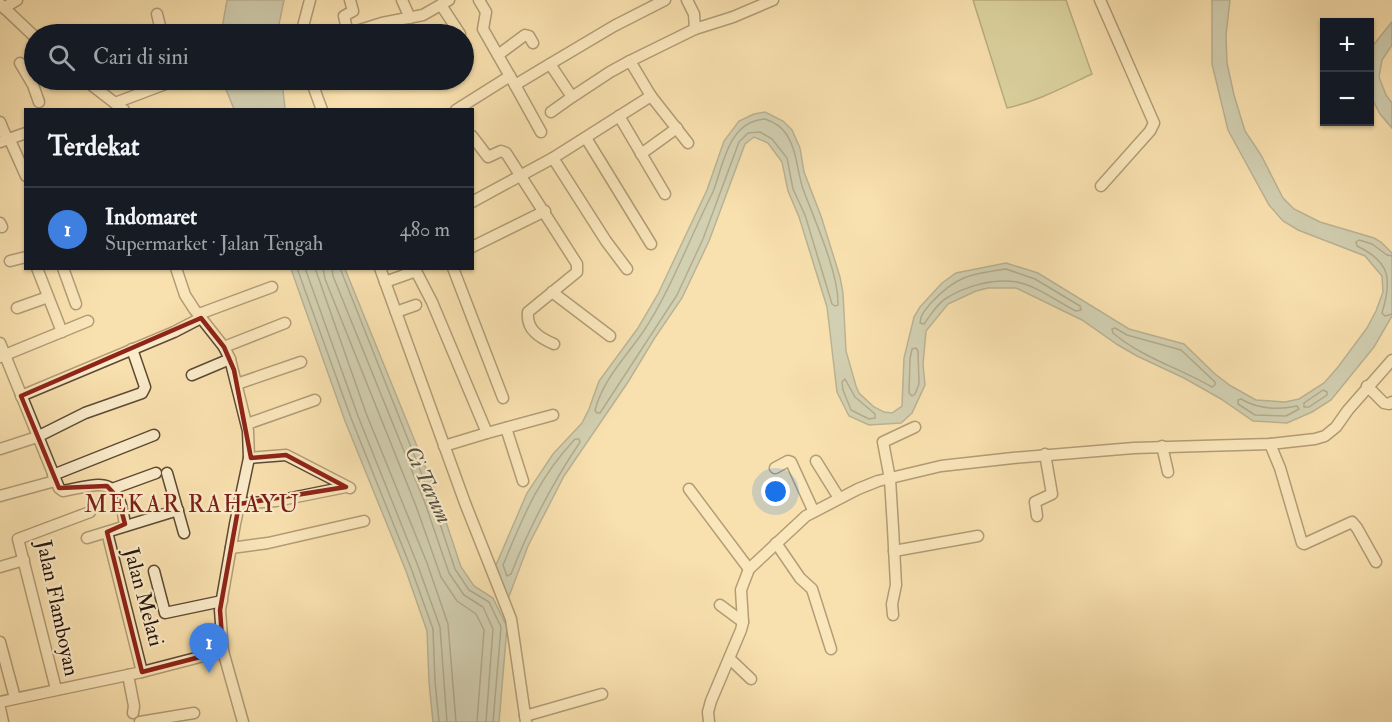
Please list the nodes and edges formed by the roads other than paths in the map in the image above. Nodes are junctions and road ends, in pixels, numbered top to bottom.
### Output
1 (17, 0) edge
2 (310, 0) edge
3 (350, 0) edge
4 (402, 0) edge
5 (479, 0) edge
6 (665, 0) edge
7 (688, 0) edge
8 (773, 0) edge
9 (1100, 0) edge
10 (445, 3) edge
11 (2, 6) edge
12 (157, 14) dead end
13 (410, 18) junction
14 (160, 24) edge
15 (304, 24) edge
16 (346, 24) edge
17 (379, 24) edge
18 (455, 24) edge
19 (24, 27) edge
20 (694, 29) junction
21 (533, 43) dead end
22 (498, 55) junction
23 (630, 61) junction
24 (20, 63) dead end
25 (550, 64) junction
26 (24, 70) edge
27 (513, 80) junction
28 (35, 90) edge
29 (100, 90) edge
30 (154, 90) edge
31 (315, 90) edge
32 (651, 96) junction
33 (572, 97) junction
34 (39, 102) dead end
35 (119, 106) edge
36 (321, 108) edge
37 (460, 108) edge
38 (551, 112) dead end
39 (619, 116) junction
40 (0, 122) edge
41 (677, 128) junction
42 (541, 132) dead end
43 (24, 134) edge
44 (586, 138) junction
45 (474, 139) edge
46 (6, 140) edge
47 (688, 142) dead end
48 (642, 154) junction
49 (553, 158) junction
50 (24, 172) edge
51 (521, 175) junction
52 (1101, 186) dead end
53 (666, 194) dead end
54 (474, 201) edge
55 (545, 211) junction
56 (651, 244) dead end
57 (475, 245) edge
58 (24, 258) edge
59 (10, 261) dead end
60 (627, 269) dead end
61 (38, 270) edge
62 (64, 270) edge
63 (177, 270) edge
64 (381, 270) edge
65 (419, 270) edge
66 (454, 270) edge
67 (385, 282) junction
68 (272, 288) dead end
69 (552, 292) junction
70 (48, 297) junction
71 (76, 304) dead end
72 (416, 305) dead end
73 (17, 308) dead end
74 (396, 312) junction
75 (200, 316) junction
76 (88, 321) dead end
77 (285, 323) dead end
78 (62, 332) junction
79 (478, 332) junction
80 (466, 336) dead end
81 (610, 336) dead end
82 (0, 343) edge
83 (554, 344) dead end
84 (224, 347) junction
85 (132, 350) junction
86 (2, 356) edge
87 (230, 359) junction
88 (1392, 360) edge
89 (302, 362) dead end
90 (192, 375) dead end
91 (237, 384) junction
92 (1367, 386) junction
93 (21, 396) junction
94 (503, 398) dead end
95 (315, 400) dead end
96 (1392, 402) edge
97 (554, 415) dead end
98 (247, 424) junction
99 (915, 427) dead end
100 (506, 428) junction
101 (487, 433) junction
102 (154, 435) dead end
103 (37, 437) junction
104 (1270, 444) junction
105 (444, 446) junction
106 (1162, 446) junction
107 (0, 449) edge
108 (1046, 454) junction
109 (249, 458) junction
110 (816, 461) dead end
111 (775, 468) dead end
112 (1168, 472) dead end
113 (156, 473) dead end
114 (168, 473) dead end
115 (54, 478) junction
116 (890, 479) junction
117 (523, 481) dead end
118 (112, 489) junction
119 (689, 489) dead end
120 (0, 496) edge
121 (839, 498) junction
122 (239, 504) junction
123 (178, 510) junction
124 (813, 510) junction
125 (90, 512) dead end
126 (1037, 516) dead end
127 (364, 521) dead end
128 (125, 525) junction
129 (107, 532) junction
130 (184, 533) dead end
131 (978, 536) dead end
132 (87, 538) dead end
133 (776, 543) junction
134 (231, 548) junction
135 (894, 551) junction
136 (24, 560) junction
137 (1376, 562) dead end
138 (0, 567) edge
139 (749, 569) junction
140 (154, 571) dead end
141 (222, 601) junction
142 (720, 605) dead end
143 (893, 615) dead end
144 (743, 622) junction
145 (0, 642) edge
146 (831, 649) dead end
147 (222, 651) junction
148 (730, 659) junction
149 (142, 672) junction
150 (128, 675) junction
151 (751, 679) dead end
152 (56, 689) junction
153 (602, 694) dead end
154 (15, 698) junction
155 (0, 702) edge
156 (0, 708) edge
157 (194, 713) dead end
158 (136, 719) edge
159 (525, 719) edge
160 (3, 722) edge
161 (243, 722) edge
162 (708, 722) edge

1 - 11 street
2 - 15 street
3 - 16 street
4 - 13 street
5 - 22 street
6 - 25 street
7 - 20 street
8 - 20 street
9 - 52 street
10 - 13 street
10 - 18 street
11 - 19 street
12 - 14 street
13 - 17 street
20 - 23 street
21 - 22 street
22 - 27 street
23 - 32 street
23 - 33 street
24 - 26 street
25 - 27 street
25 - 33 street
27 - 37 street
27 - 42 street
28 - 34 street
29 - 35 street
30 - 35 street
31 - 36 street
32 - 39 street
32 - 41 street
33 - 38 street
39 - 44 street
39 - 48 street
40 - 46 street
41 - 47 street
41 - 48 street
43 - 46 street
44 - 49 street
44 - 56 street
45 - 51 street
46 - 50 street
48 - 53 street
49 - 51 street
49 - 60 street
51 - 54 street
51 - 55 street
55 - 57 street
55 - 69 street
58 - 59 street
61 - 70 street
62 - 71 street
63 - 75 street
64 - 67 street
65 - 67 street
65 - 101 street
66 - 79 street
67 - 74 street
68 - 75 street
69 - 81 street
69 - 83 street
70 - 73 street
70 - 78 street
72 - 74 street
74 - 105 street
75 - 84 street
75 - 85 street
76 - 78 street
77 - 84 street
78 - 86 street
79 - 80 street
79 - 94 street
82 - 86 street
84 - 87 street
85 - 93 street
85 - 103 street
86 - 93 street
87 - 90 street
87 - 91 street
88 - 92 street
89 - 91 street
91 - 98 street
92 - 96 street
92 - 104 street
93 - 103 street
95 - 98 street
97 - 100 street
98 - 109 street
99 - 116 street
100 - 101 street
100 - 117 street
101 - 105 street
102 - 115 street
103 - 107 street
103 - 115 street
104 - 106 street
104 - 137 street
105 - 159 street
106 - 108 street
106 - 112 street
108 - 116 street
108 - 126 street
109 - 122 street
109 - 122 street
110 - 121 street
111 - 124 street
113 - 118 street
114 - 123 street
115 - 118 street
115 - 120 street
116 - 121 street
116 - 135 street
118 - 128 street, Jalan Melati
119 - 139 street
121 - 124 street
122 - 134 street
123 - 128 street, Jalan Melati
123 - 130 street
124 - 133 street
125 - 136 street, Jalan Flamboyan
127 - 134 street
128 - 129 street, Jalan Melati
129 - 132 street, Jalan Melati
129 - 149 street, Jalan Melati
131 - 135 street
133 - 139 street
133 - 146 street
134 - 141 street
135 - 143 street
136 - 138 street
136 - 152 street, Jalan Flamboyan
139 - 144 street
140 - 141 street
141 - 147 street
142 - 144 street
144 - 148 street
145 - 154 street
147 - 149 street
147 - 161 street
148 - 151 street
148 - 162 street
149 - 150 street
150 - 152 street
150 - 158 street
152 - 154 street
153 - 159 street
154 - 155 street
156 - 160 street
157 - 158 street

